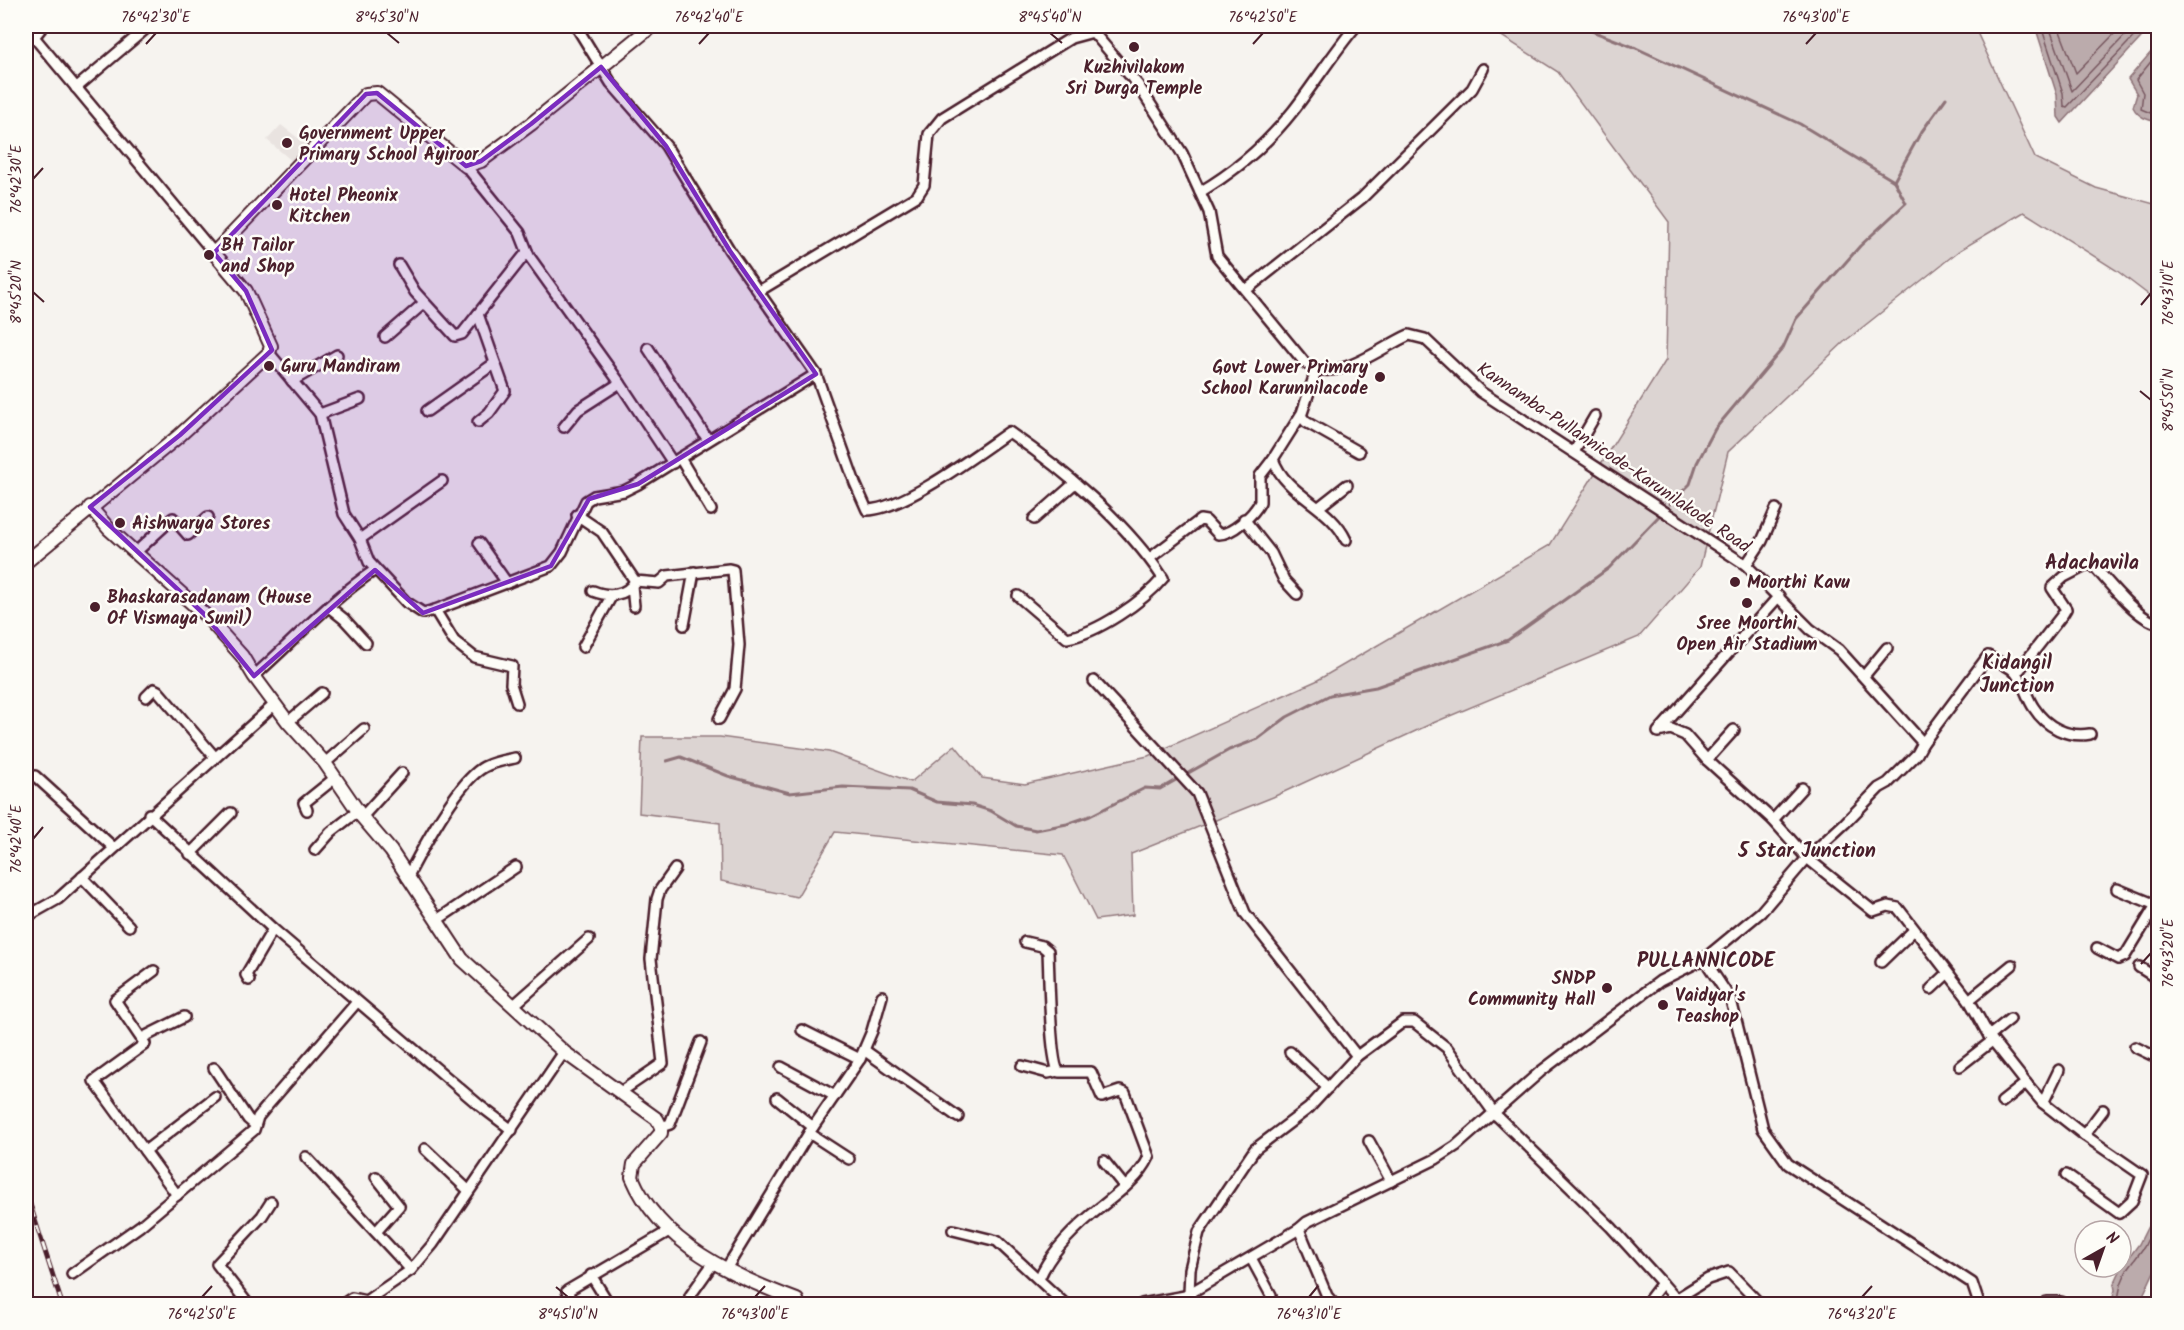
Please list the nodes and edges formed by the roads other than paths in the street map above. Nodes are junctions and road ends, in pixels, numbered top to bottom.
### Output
1 (43, 26) edge
2 (148, 26) edge
3 (576, 26) edge
4 (652, 26) edge
5 (1356, 26) edge
6 (1095, 29) edge
7 (30, 37) edge
8 (601, 67) junction
9 (1484, 69) dead end
10 (76, 88) junction
11 (466, 166) junction
12 (1200, 192) junction
13 (527, 252) junction
14 (214, 254) junction
15 (399, 265) dead end
16 (1246, 290) junction
17 (759, 291) junction
18 (424, 303) junction
19 (478, 314) junction
20 (385, 337) dead end
21 (648, 348) dead end
22 (269, 353) junction
23 (337, 355) dead end
24 (495, 363) junction
25 (1316, 371) junction
26 (816, 374) junction
27 (292, 381) junction
28 (620, 383) junction
29 (360, 399) dead end
30 (427, 411) dead end
31 (320, 414) junction
32 (1300, 416) junction
33 (1595, 416) dead end
34 (478, 422) dead end
35 (564, 427) dead end
36 (708, 440) junction
37 (1359, 452) dead end
38 (1574, 452) junction
39 (1273, 459) junction
40 (676, 461) junction
41 (442, 481) dead end
42 (1075, 483) junction
43 (1347, 485) dead end
44 (90, 507) junction
45 (1319, 507) junction
46 (1776, 509) dead end
47 (711, 510) dead end
48 (578, 515) junction
49 (208, 517) dead end
50 (1034, 519) dead end
51 (1244, 519) junction
52 (360, 539) junction
53 (1346, 540) dead end
54 (479, 543) dead end
55 (135, 554) junction
56 (1150, 558) junction
57 (26, 562) edge
58 (1746, 565) junction
59 (375, 570) junction
60 (694, 572) junction
61 (507, 583) junction
62 (633, 584) junction
63 (592, 591) dead end
64 (1297, 594) dead end
65 (612, 595) junction
66 (1018, 596) dead end
67 (1779, 596) junction
68 (329, 606) junction
69 (634, 606) dead end
70 (435, 610) junction
71 (2158, 623) edge
72 (684, 625) dead end
73 (366, 643) dead end
74 (584, 647) dead end
75 (1887, 648) dead end
76 (2014, 671) junction
77 (254, 676) junction
78 (1864, 676) junction
79 (1094, 681) dead end
80 (322, 693) dead end
81 (146, 697) dead end
82 (517, 703) dead end
83 (275, 704) junction
84 (719, 719) dead end
85 (288, 723) junction
86 (364, 729) dead end
87 (1734, 730) dead end
88 (2090, 734) dead end
89 (1923, 743) junction
90 (214, 756) junction
91 (515, 758) dead end
92 (1707, 760) junction
93 (325, 763) junction
94 (402, 773) dead end
95 (335, 778) junction
96 (26, 779) edge
97 (1802, 788) dead end
98 (307, 810) dead end
99 (231, 813) dead end
100 (149, 814) junction
101 (360, 814) junction
102 (1773, 820) junction
103 (113, 847) junction
104 (315, 850) dead end
105 (190, 854) junction
106 (1807, 858) junction
107 (516, 867) dead end
108 (675, 869) dead end
109 (82, 877) junction
110 (407, 878) junction
111 (2117, 889) dead end
112 (2157, 906) edge
113 (26, 917) edge
114 (436, 920) junction
115 (129, 926) dead end
116 (273, 929) junction
117 (1914, 930) junction
118 (589, 939) dead end
119 (1025, 942) dead end
120 (2097, 948) dead end
121 (1704, 959) junction
122 (1881, 962) dead end
123 (2012, 965) dead end
124 (2139, 967) dead end
125 (154, 971) dead end
126 (1947, 974) junction
127 (249, 980) dead end
128 (2158, 980) edge
129 (1931, 989) dead end
130 (882, 996) dead end
131 (1969, 1000) junction
132 (357, 1002) junction
133 (513, 1006) junction
134 (184, 1017) dead end
135 (2010, 1019) dead end
136 (802, 1030) dead end
137 (142, 1038) junction
138 (1991, 1039) junction
139 (701, 1042) dead end
140 (2135, 1047) dead end
141 (564, 1052) junction
142 (1290, 1052) dead end
143 (862, 1055) junction
144 (1357, 1056) junction
145 (2158, 1058) edge
146 (1022, 1066) dead end
147 (1960, 1066) dead end
148 (781, 1067) dead end
149 (213, 1068) dead end
150 (2059, 1070) dead end
151 (1058, 1071) junction
152 (2026, 1083) junction
153 (1328, 1088) junction
154 (619, 1093) junction
155 (835, 1096) junction
156 (215, 1097) dead end
157 (777, 1098) dead end
158 (2002, 1102) dead end
159 (2043, 1102) junction
160 (2103, 1110) dead end
161 (1494, 1113) junction
162 (958, 1117) dead end
163 (255, 1125) junction
164 (661, 1127) junction
165 (512, 1130) junction
166 (811, 1130) junction
167 (2084, 1135) junction
168 (1369, 1141) dead end
169 (425, 1149) dead end
170 (145, 1151) junction
171 (306, 1157) dead end
172 (849, 1159) dead end
173 (1104, 1161) dead end
174 (2066, 1175) dead end
175 (376, 1177) dead end
176 (1391, 1181) junction
177 (1125, 1187) junction
178 (468, 1190) junction
179 (177, 1195) junction
180 (271, 1202) dead end
181 (1299, 1229) junction
182 (669, 1230) junction
183 (953, 1230) dead end
184 (376, 1232) junction
185 (1251, 1258) junction
186 (714, 1262) junction
187 (726, 1269) junction
188 (411, 1270) junction
189 (72, 1274) dead end
190 (591, 1275) junction
191 (1039, 1279) junction
192 (1662, 1283) junction
193 (1189, 1294) junction
194 (1271, 1295) dead end
195 (690, 1296) dead end
196 (248, 1305) edge
197 (343, 1305) edge
198 (573, 1305) edge
199 (609, 1305) edge
200 (798, 1305) edge
201 (1065, 1305) edge
202 (1142, 1305) edge
203 (1334, 1305) edge
204 (1427, 1305) edge
205 (1434, 1305) edge
206 (1646, 1305) edge
207 (1760, 1305) edge
208 (1979, 1305) edge
209 (2047, 1305) edge
210 (2061, 1305) edge

1 - 7 street
2 - 10 street
3 - 8 street
4 - 8 main road
5 - 12 street
6 - 12 street
6 - 17 street
7 - 10 street
8 - 11 main road
8 - 17 street
9 - 16 street
10 - 14 street
11 - 13 street
11 - 14 main road
12 - 16 street
13 - 19 street
13 - 28 street
14 - 22 main road
15 - 18 street
16 - 25 street
17 - 26 street
18 - 19 street
18 - 20 street
19 - 24 street
21 - 36 street
22 - 27 street
22 - 44 main road
23 - 27 street
24 - 30 street
24 - 34 street
25 - 32 street
25 - 38 street, Kannamba-Pullannicode-Karunilakode Road
26 - 36 street
26 - 42 street
27 - 31 street
28 - 35 street
28 - 40 street
29 - 31 street
31 - 52 street
32 - 37 street
32 - 39 street
33 - 38 street
36 - 40 street
38 - 58 street, Kannamba-Pullannicode-Karunilakode Road
39 - 45 street
39 - 51 street
40 - 47 street
40 - 48 street
41 - 52 street
42 - 50 street
42 - 56 street
43 - 45 street
44 - 55 main road
44 - 57 main road
45 - 53 street
46 - 58 street
48 - 61 street
48 - 62 street
49 - 55 street
51 - 56 street
51 - 64 street
52 - 59 street
54 - 61 street
55 - 77 main road
56 - 66 street
58 - 67 street, Kannamba-Pullannicode-Karunilakode Road
59 - 68 street
59 - 70 street
60 - 62 street
60 - 72 street
60 - 84 street
61 - 70 street
62 - 65 street
62 - 69 street
63 - 65 street
65 - 74 street
67 - 78 street, Kannamba-Pullannicode-Karunilakode Road
67 - 92 street
68 - 73 street
68 - 77 street
70 - 82 street
71 - 76 street
75 - 78 street
76 - 88 street
76 - 89 street
77 - 83 main road
78 - 89 street, Kannamba-Pullannicode-Karunilakode Road
79 - 144 street
80 - 85 street
81 - 90 street
83 - 85 main road
83 - 90 street
85 - 93 main road
86 - 93 street
87 - 92 street
89 - 106 street
90 - 100 street
91 - 110 street
92 - 102 street
93 - 95 main road
94 - 101 street
95 - 98 street
95 - 101 main road
96 - 103 street
97 - 102 street
99 - 105 street
100 - 103 street
100 - 105 street
101 - 104 street
101 - 110 main road
102 - 106 street
103 - 109 street
105 - 116 street
106 - 117 street
106 - 121 street
107 - 114 street
108 - 154 street
109 - 113 street
109 - 115 street
110 - 114 main road
111 - 112 street
112 - 120 street
114 - 133 main road
116 - 127 street
116 - 132 street
117 - 122 street
117 - 126 street
118 - 133 street
119 - 151 street
121 - 161 street
121 - 208 street
123 - 131 street
124 - 128 street
125 - 137 street
126 - 129 street
126 - 131 street
130 - 143 street
131 - 138 street
132 - 163 street
132 - 165 street
133 - 141 main road
134 - 137 street
135 - 138 street
136 - 143 street
137 - 170 street
138 - 147 street
138 - 152 street
139 - 164 street
140 - 145 street
141 - 154 main road
141 - 165 street
142 - 153 street
143 - 155 street
143 - 162 street
144 - 153 street
144 - 161 street
146 - 151 street
148 - 155 street
149 - 163 street
150 - 159 street
151 - 177 street
152 - 158 street
152 - 159 street
153 - 193 street
154 - 164 main road
155 - 166 street
156 - 170 street
157 - 166 street
159 - 167 street
160 - 167 street
161 - 176 street
161 - 192 street
163 - 179 street
164 - 182 main road
165 - 178 street
166 - 172 street
166 - 187 street
167 - 174 street
168 - 176 street
169 - 178 street
170 - 179 street
171 - 184 street
173 - 177 street
175 - 184 street
176 - 181 street
177 - 191 street
178 - 188 street
179 - 189 street
180 - 196 street
181 - 185 street
181 - 203 street
182 - 186 main road
182 - 190 street
183 - 191 street
184 - 188 street
185 - 193 street
185 - 194 street
186 - 187 main road
186 - 195 street
187 - 200 main road
188 - 197 street
190 - 198 street
190 - 199 street
191 - 201 street
192 - 206 street
192 - 207 street
193 - 202 street
204 - 205 street
209 - 210 main road

